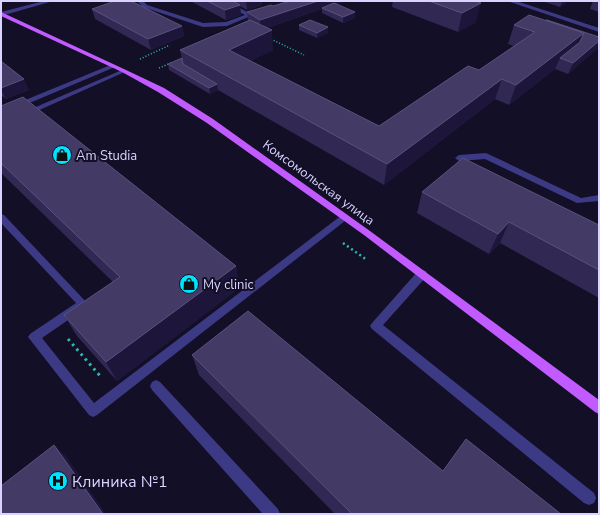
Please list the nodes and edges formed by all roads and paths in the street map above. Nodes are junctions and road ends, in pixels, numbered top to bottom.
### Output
1 (50, 1) edge
2 (140, 1) edge
3 (222, 1) edge
4 (510, 1) edge
5 (1, 14) edge
6 (599, 30) edge
7 (269, 39) edge
8 (170, 45) edge
9 (304, 55) dead end
10 (137, 60) dead end
11 (176, 60) edge
12 (113, 66) junction
13 (155, 70) dead end
14 (124, 72) junction
15 (1, 113) edge
16 (1, 125) edge
17 (459, 158) dead end
18 (599, 198) edge
19 (1, 217) edge
20 (346, 217) junction
21 (422, 274) junction
22 (55, 323) junction
23 (156, 386) dead end
24 (116, 394) junction
25 (599, 408) edge
26 (589, 498) dead end
27 (273, 514) edge

1 - 5 street
2 - 3 street
4 - 6 street
5 - 12 main road, Комсомольская улица
7 - 9 path
8 - 10 path
11 - 13 path
12 - 14 main road, Комсомольская улица
12 - 15 street
14 - 16 street
14 - 20 main road, Комсомольская улица
17 - 18 street
19 - 22 street
20 - 21 main road, Комсомольская улица
20 - 24 street
21 - 25 main road, Комсомольская улица
21 - 26 street
22 - 24 path
22 - 24 street
23 - 27 street

